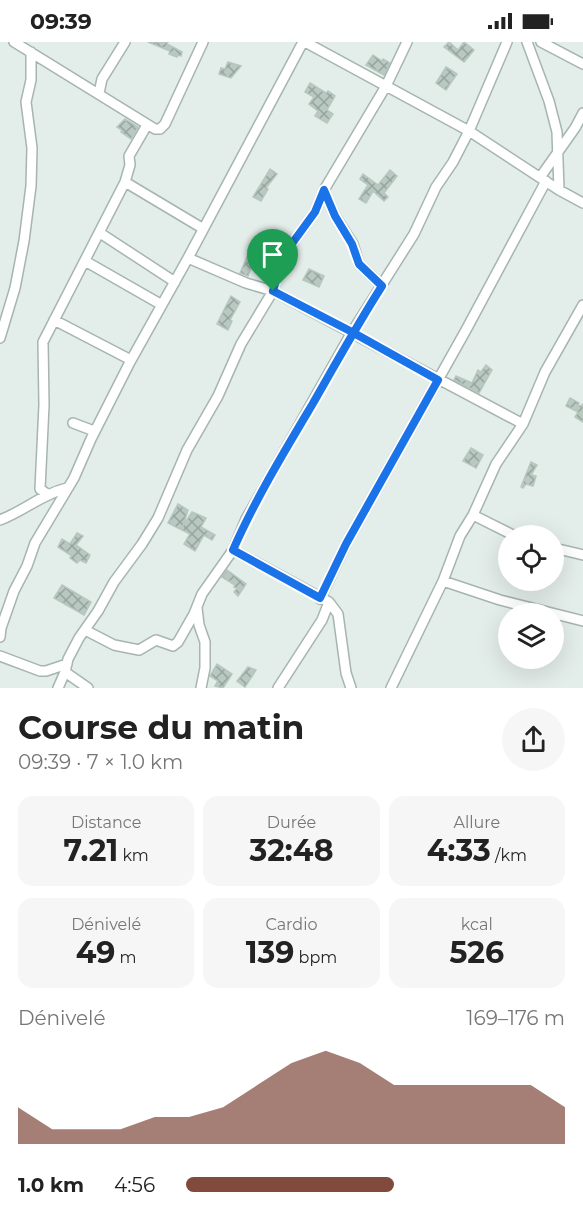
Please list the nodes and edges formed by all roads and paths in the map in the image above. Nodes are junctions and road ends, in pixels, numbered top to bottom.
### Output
1 (125, 42) edge
2 (203, 42) edge
3 (304, 42) edge
4 (407, 42) edge
5 (507, 42) edge
6 (527, 42) edge
7 (541, 42) edge
8 (16, 43) edge
9 (31, 52) junction
10 (583, 64) edge
11 (386, 86) junction
12 (99, 93) junction
13 (583, 113) edge
14 (147, 124) junction
15 (469, 131) junction
16 (558, 150) junction
17 (543, 179) junction
18 (125, 182) junction
19 (324, 190) junction
20 (559, 190) junction
21 (583, 203) edge
22 (202, 228) junction
23 (100, 233) junction
24 (188, 258) junction
25 (85, 261) junction
26 (175, 282) junction
27 (382, 286) junction
28 (273, 291) junction
29 (162, 305) junction
30 (583, 305) edge
31 (54, 320) junction
32 (352, 332) junction
33 (0, 338) edge
34 (131, 360) junction
35 (438, 380) junction
36 (73, 423) dead end
37 (523, 424) junction
38 (94, 431) junction
39 (67, 488) junction
40 (47, 494) junction
41 (472, 515) junction
42 (0, 520) edge
43 (498, 528) edge
44 (233, 550) junction
45 (564, 550) edge
46 (583, 555) edge
47 (443, 581) junction
48 (324, 600) junction
49 (197, 606) junction
50 (583, 621) edge
51 (85, 630) junction
52 (0, 637) edge
53 (0, 656) edge
54 (66, 668) junction
55 (58, 688) edge
56 (88, 688) edge
57 (201, 688) edge
58 (278, 688) edge
59 (351, 688) edge
60 (391, 688) edge

1 - 12 street
2 - 14 street
3 - 11 street
3 - 22 street
4 - 11 street
5 - 15 street
6 - 16 street
7 - 10 street
8 - 9 street
9 - 12 street
9 - 33 street
11 - 15 street
11 - 19 street
12 - 14 street
13 - 16 street
14 - 18 street
15 - 17 street
15 - 27 street
16 - 17 street
16 - 20 street
17 - 20 street
17 - 35 street
18 - 22 street
18 - 23 street
19 - 27 street
19 - 28 street
20 - 21 street
22 - 24 street
23 - 25 street
23 - 26 street
24 - 26 street
24 - 28 street
25 - 29 street
25 - 31 street
26 - 29 street
27 - 32 street
28 - 32 street
28 - 51 street
29 - 34 street
30 - 37 street
31 - 34 street
31 - 40 street
32 - 35 street
32 - 44 street
34 - 38 street
35 - 37 street
35 - 48 street
36 - 38 street
37 - 41 street
38 - 39 street
39 - 40 street
39 - 52 street
40 - 42 street
41 - 43 street
41 - 47 street
44 - 48 street
44 - 49 street
45 - 46 street
47 - 50 street
47 - 60 street
48 - 58 street
48 - 59 street
49 - 51 street
49 - 57 street
51 - 54 street
53 - 54 street
54 - 55 street
54 - 56 street

